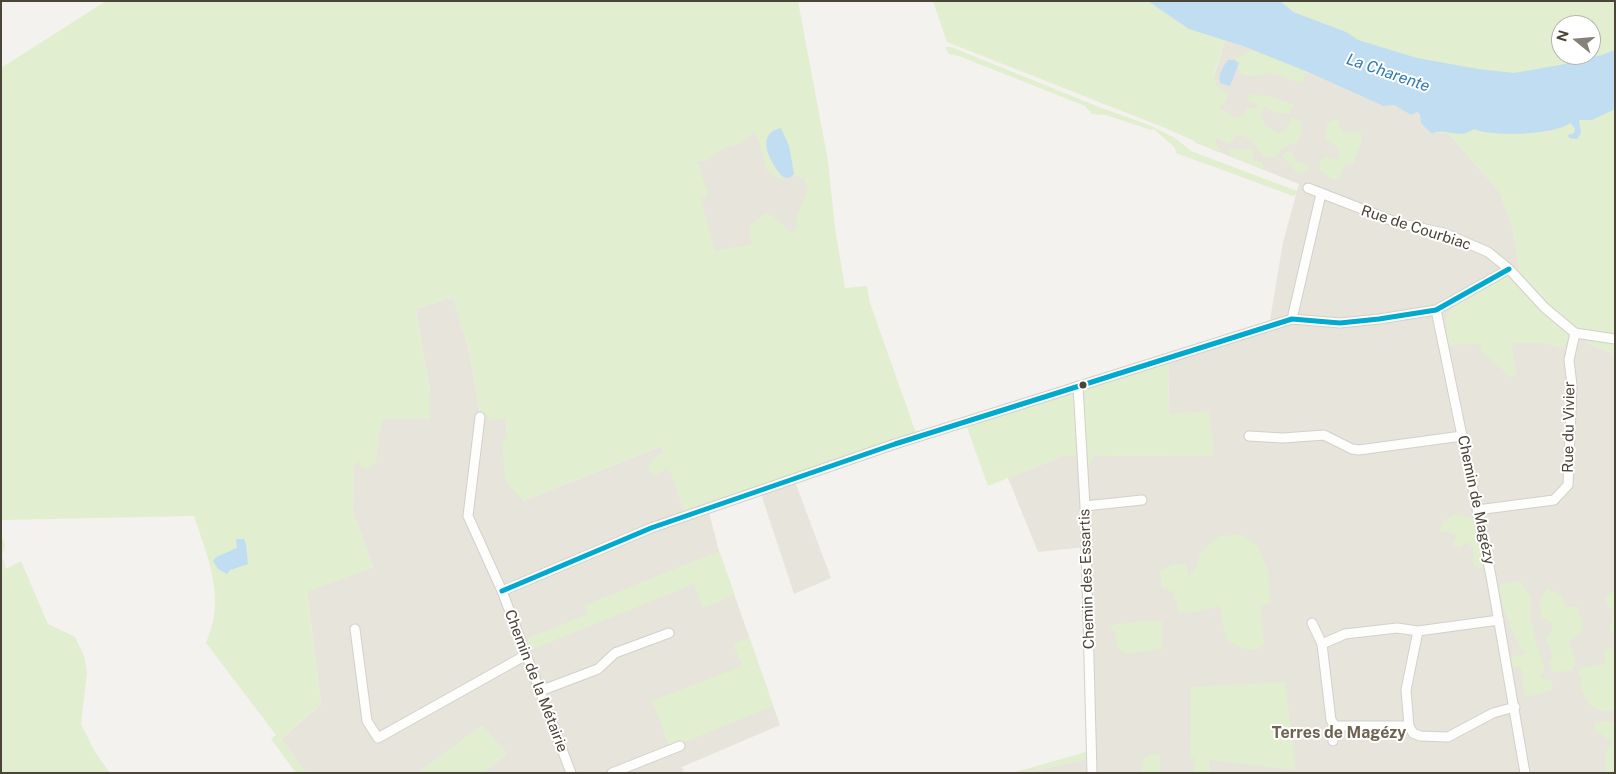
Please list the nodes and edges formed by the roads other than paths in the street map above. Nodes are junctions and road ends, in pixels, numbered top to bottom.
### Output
1 (1308, 188) dead end
2 (1321, 194) junction
3 (1509, 269) junction
4 (1436, 310) junction
5 (1292, 320) junction
6 (1575, 333) junction
7 (1615, 339) edge
8 (1078, 386) junction
9 (480, 417) dead end
10 (1249, 436) dead end
11 (1462, 436) junction
12 (1142, 500) dead end
13 (1085, 506) junction
14 (1478, 510) junction
15 (502, 591) junction
16 (1499, 620) junction
17 (1312, 623) dead end
18 (355, 629) dead end
19 (1418, 631) junction
20 (669, 633) dead end
21 (1322, 644) junction
22 (526, 655) junction
23 (540, 691) junction
24 (1515, 707) junction
25 (1335, 726) junction
26 (1409, 726) junction
27 (1333, 740) dead end
28 (680, 746) dead end
29 (571, 773) edge
30 (612, 773) edge
31 (1092, 773) edge
32 (1525, 773) edge

1 - 2 street, Rue de Courbiac
2 - 3 street, Rue de Courbiac
2 - 5 street
3 - 4 street
3 - 6 street, Rue de Courbiac
4 - 5 street
4 - 11 street, Chemin de Magézy
5 - 8 street
6 - 7 street
6 - 14 street, Rue du Vivier
8 - 13 street, Chemin des Essartis
8 - 15 street
9 - 15 street, Chemin de la Métairie
10 - 11 street
11 - 14 street, Chemin de Magézy
12 - 13 street
13 - 31 street, Chemin des Essartis
14 - 16 street, Chemin de Magézy
15 - 22 street, Chemin de la Métairie
16 - 19 street
16 - 24 street, Chemin de Magézy
17 - 21 street
18 - 22 street
19 - 21 street
19 - 26 street
20 - 23 street
21 - 25 street
22 - 23 street, Chemin de la Métairie
23 - 29 street, Chemin de la Métairie
24 - 26 street
24 - 32 street, Chemin de Magézy
25 - 26 street
25 - 27 street
28 - 30 street

